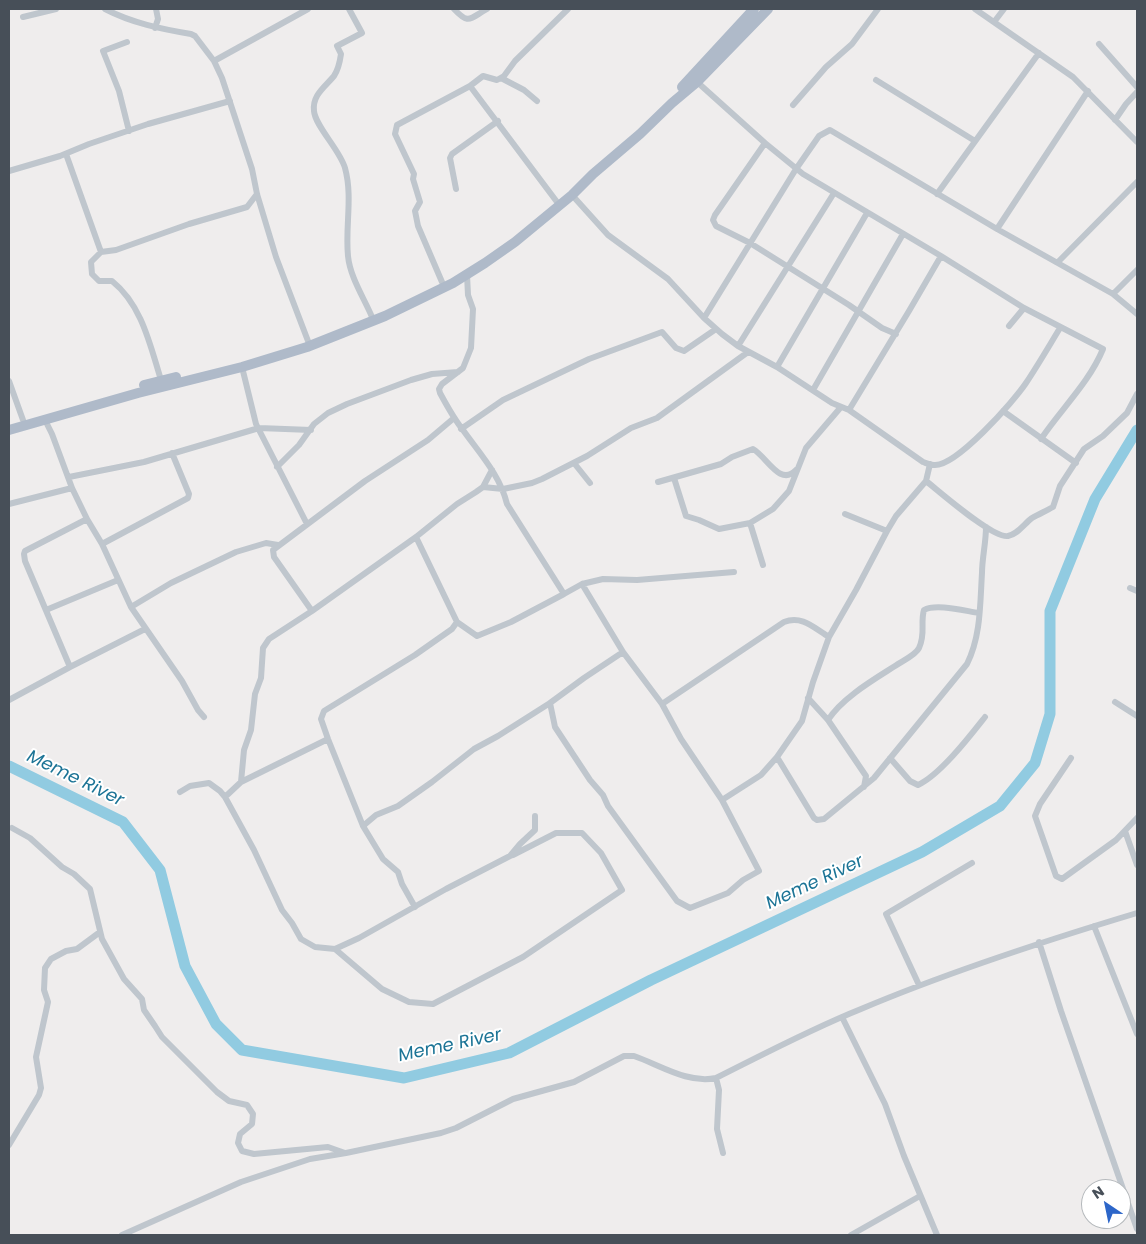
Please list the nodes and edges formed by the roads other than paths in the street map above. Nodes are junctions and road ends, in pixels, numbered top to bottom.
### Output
1 (56, 9) edge
2 (105, 9) edge
3 (156, 9) edge
4 (308, 9) edge
5 (349, 9) edge
6 (454, 9) edge
7 (487, 9) edge
8 (568, 9) edge
9 (754, 9) edge
10 (768, 9) edge
11 (878, 9) edge
12 (976, 9) edge
13 (1004, 9) edge
14 (23, 18) dead end
15 (994, 22) junction
16 (155, 28) junction
17 (127, 42) dead end
18 (1099, 44) dead end
19 (1038, 53) junction
20 (214, 61) junction
21 (501, 78) junction
22 (693, 80) junction
23 (876, 80) dead end
24 (470, 86) junction
25 (1137, 87) edge
26 (1088, 91) junction
27 (1137, 92) edge
28 (230, 101) junction
29 (537, 101) dead end
30 (793, 105) dead end
31 (1115, 120) junction
32 (498, 121) junction
33 (130, 130) junction
34 (975, 141) junction
35 (1137, 142) edge
36 (765, 143) junction
37 (66, 154) junction
38 (796, 169) junction
39 (9, 171) edge
40 (1137, 182) edge
41 (456, 189) dead end
42 (257, 194) junction
43 (834, 194) junction
44 (937, 194) junction
45 (572, 195) junction
46 (557, 202) junction
47 (868, 213) junction
48 (997, 229) junction
49 (903, 234) junction
50 (750, 244) junction
51 (101, 252) junction
52 (940, 256) junction
53 (1058, 262) junction
54 (788, 268) junction
55 (1137, 270) edge
56 (467, 275) junction
57 (442, 282) junction
58 (824, 290) junction
59 (1113, 294) junction
60 (1024, 308) junction
61 (858, 311) junction
62 (1137, 314) edge
63 (372, 317) junction
64 (704, 318) junction
65 (1009, 326) dead end
66 (1060, 328) junction
67 (716, 329) junction
68 (896, 334) junction
69 (308, 341) junction
70 (738, 346) junction
71 (748, 352) junction
72 (242, 366) junction
73 (777, 367) junction
74 (460, 372) junction
75 (161, 380) junction
76 (9, 381) edge
77 (813, 390) junction
78 (1137, 394) edge
79 (841, 406) junction
80 (849, 410) junction
81 (1003, 411) junction
82 (454, 418) junction
83 (23, 420) junction
84 (45, 420) junction
85 (9, 424) edge
86 (259, 428) junction
87 (461, 429) junction
88 (9, 430) edge
89 (310, 430) junction
90 (1041, 439) junction
91 (172, 453) junction
92 (574, 463) junction
93 (1076, 463) junction
94 (930, 464) junction
95 (278, 467) junction
96 (797, 469) junction
97 (492, 470) junction
98 (69, 478) junction
99 (674, 478) junction
100 (926, 481) junction
101 (658, 482) dead end
102 (590, 483) dead end
103 (483, 487) junction
104 (72, 488) junction
105 (504, 489) junction
106 (9, 504) edge
107 (845, 514) dead end
108 (87, 519) junction
109 (750, 523) junction
110 (307, 524) junction
111 (986, 527) junction
112 (887, 531) junction
113 (416, 537) junction
114 (102, 544) junction
115 (278, 545) junction
116 (763, 565) dead end
117 (734, 572) dead end
118 (118, 580) junction
119 (582, 584) junction
120 (1130, 588) dead end
121 (1137, 592) edge
122 (564, 594) junction
123 (131, 607) junction
124 (46, 610) junction
125 (312, 611) junction
126 (979, 613) junction
127 (457, 622) junction
128 (145, 629) junction
129 (829, 637) junction
130 (623, 652) junction
131 (70, 667) junction
132 (808, 698) junction
133 (9, 700) edge
134 (1115, 702) dead end
135 (550, 703) junction
136 (662, 704) junction
137 (1137, 716) edge
138 (204, 717) dead end
139 (985, 717) dead end
140 (828, 720) junction
141 (328, 739) junction
142 (777, 757) junction
143 (890, 758) junction
144 (1071, 758) dead end
145 (866, 776) junction
146 (874, 778) junction
147 (241, 782) junction
148 (864, 787) junction
149 (180, 792) dead end
150 (225, 797) junction
151 (722, 800) junction
152 (535, 816) dead end
153 (1137, 818) edge
154 (363, 826) junction
155 (12, 828) dead end
156 (1125, 831) junction
157 (510, 856) junction
158 (972, 863) dead end
159 (1137, 865) edge
160 (415, 906) junction
161 (1137, 913) edge
162 (1094, 926) junction
163 (100, 932) junction
164 (1039, 942) junction
165 (335, 949) junction
166 (919, 985) junction
167 (842, 1017) junction
168 (1137, 1034) edge
169 (716, 1078) junction
170 (9, 1145) edge
171 (346, 1153) junction
172 (723, 1153) dead end
173 (920, 1196) junction
174 (1137, 1230) edge
175 (122, 1235) edge
176 (851, 1235) edge
177 (937, 1235) edge

1 - 14 street
2 - 16 street
3 - 16 street
4 - 20 street
5 - 63 street
6 - 7 street
8 - 21 street
9 - 22 main road
10 - 22 main road
11 - 30 street
12 - 15 street
13 - 15 street
15 - 19 street
16 - 20 street
17 - 33 street
18 - 25 street
19 - 26 street
19 - 34 street
20 - 28 street
21 - 24 street
21 - 29 street
22 - 36 street
22 - 45 main road
22 - 46 main road
23 - 34 street
24 - 32 street
24 - 57 street
26 - 31 street
26 - 48 street
27 - 31 street
28 - 33 street
28 - 42 street
31 - 35 street
32 - 41 street
32 - 46 street
33 - 37 street
34 - 44 street
36 - 38 street
36 - 50 street
37 - 39 street
37 - 51 street
38 - 43 street
38 - 44 street
38 - 50 street
40 - 53 street
42 - 51 street
42 - 69 street
43 - 47 street
43 - 54 street
44 - 48 street
45 - 56 main road
45 - 64 street
46 - 57 main road
47 - 49 street
47 - 58 street
48 - 53 street
49 - 52 street
49 - 61 street
50 - 54 street
50 - 64 street
51 - 75 street
52 - 60 street
52 - 68 street
53 - 59 street
54 - 58 street
54 - 70 street
55 - 59 street
56 - 72 main road
56 - 74 street
57 - 63 main road
58 - 61 street
58 - 73 street
59 - 62 street
60 - 65 street
60 - 66 street
61 - 68 street
61 - 77 street
63 - 69 main road
64 - 67 street
66 - 81 street
66 - 90 street
67 - 70 street
67 - 87 street
68 - 80 street
69 - 75 main road
70 - 71 street
71 - 73 street
71 - 92 street
72 - 84 main road
72 - 86 street
73 - 77 street
74 - 82 street
74 - 89 street
75 - 83 main road
76 - 83 street
77 - 79 street
78 - 93 street
79 - 80 street
79 - 96 street
80 - 94 street
81 - 90 street
81 - 94 street
82 - 87 street
82 - 110 street
83 - 85 main road
84 - 88 main road
84 - 98 street
86 - 89 street
86 - 91 street
86 - 95 street
87 - 97 street
89 - 95 street
90 - 93 street
91 - 98 street
91 - 114 street
92 - 102 street
92 - 105 street
93 - 111 street
94 - 100 street
95 - 110 street
96 - 99 street
96 - 109 street
97 - 103 street
97 - 105 street
98 - 104 street
99 - 101 street
99 - 109 street
100 - 111 street
100 - 112 street
103 - 105 street
103 - 113 street
104 - 106 street
104 - 108 street
105 - 122 street
107 - 112 street
108 - 114 street
108 - 124 street
109 - 116 street
110 - 115 street
111 - 126 street
112 - 129 street
113 - 125 street
113 - 127 street
114 - 118 street
115 - 123 street
115 - 125 street
117 - 119 street
118 - 123 street
118 - 124 street
119 - 122 street
119 - 130 street
120 - 121 street
122 - 127 street
123 - 128 street
124 - 131 street
125 - 147 street
126 - 140 street
126 - 143 street
127 - 141 street
128 - 131 street
128 - 138 street
129 - 132 street
129 - 136 street
130 - 135 street
130 - 136 street
131 - 133 street
132 - 140 street
132 - 142 street
134 - 137 street
135 - 151 street
135 - 154 street
136 - 151 street
139 - 143 street
140 - 145 street
141 - 147 street
141 - 154 street
142 - 148 street
142 - 151 street
143 - 146 street
144 - 156 street
145 - 146 street
145 - 148 street
146 - 148 street
147 - 150 street
149 - 150 street
150 - 165 street
152 - 157 street
153 - 156 street
154 - 160 street
155 - 163 street
156 - 159 street
157 - 160 street
157 - 165 street
158 - 166 street
160 - 165 street
161 - 162 street
162 - 164 street
162 - 168 street
163 - 170 street
163 - 171 street
164 - 166 street
164 - 174 street
166 - 167 street
167 - 169 street
167 - 173 street
169 - 171 street
169 - 172 street
171 - 175 street
173 - 176 street
173 - 177 street

